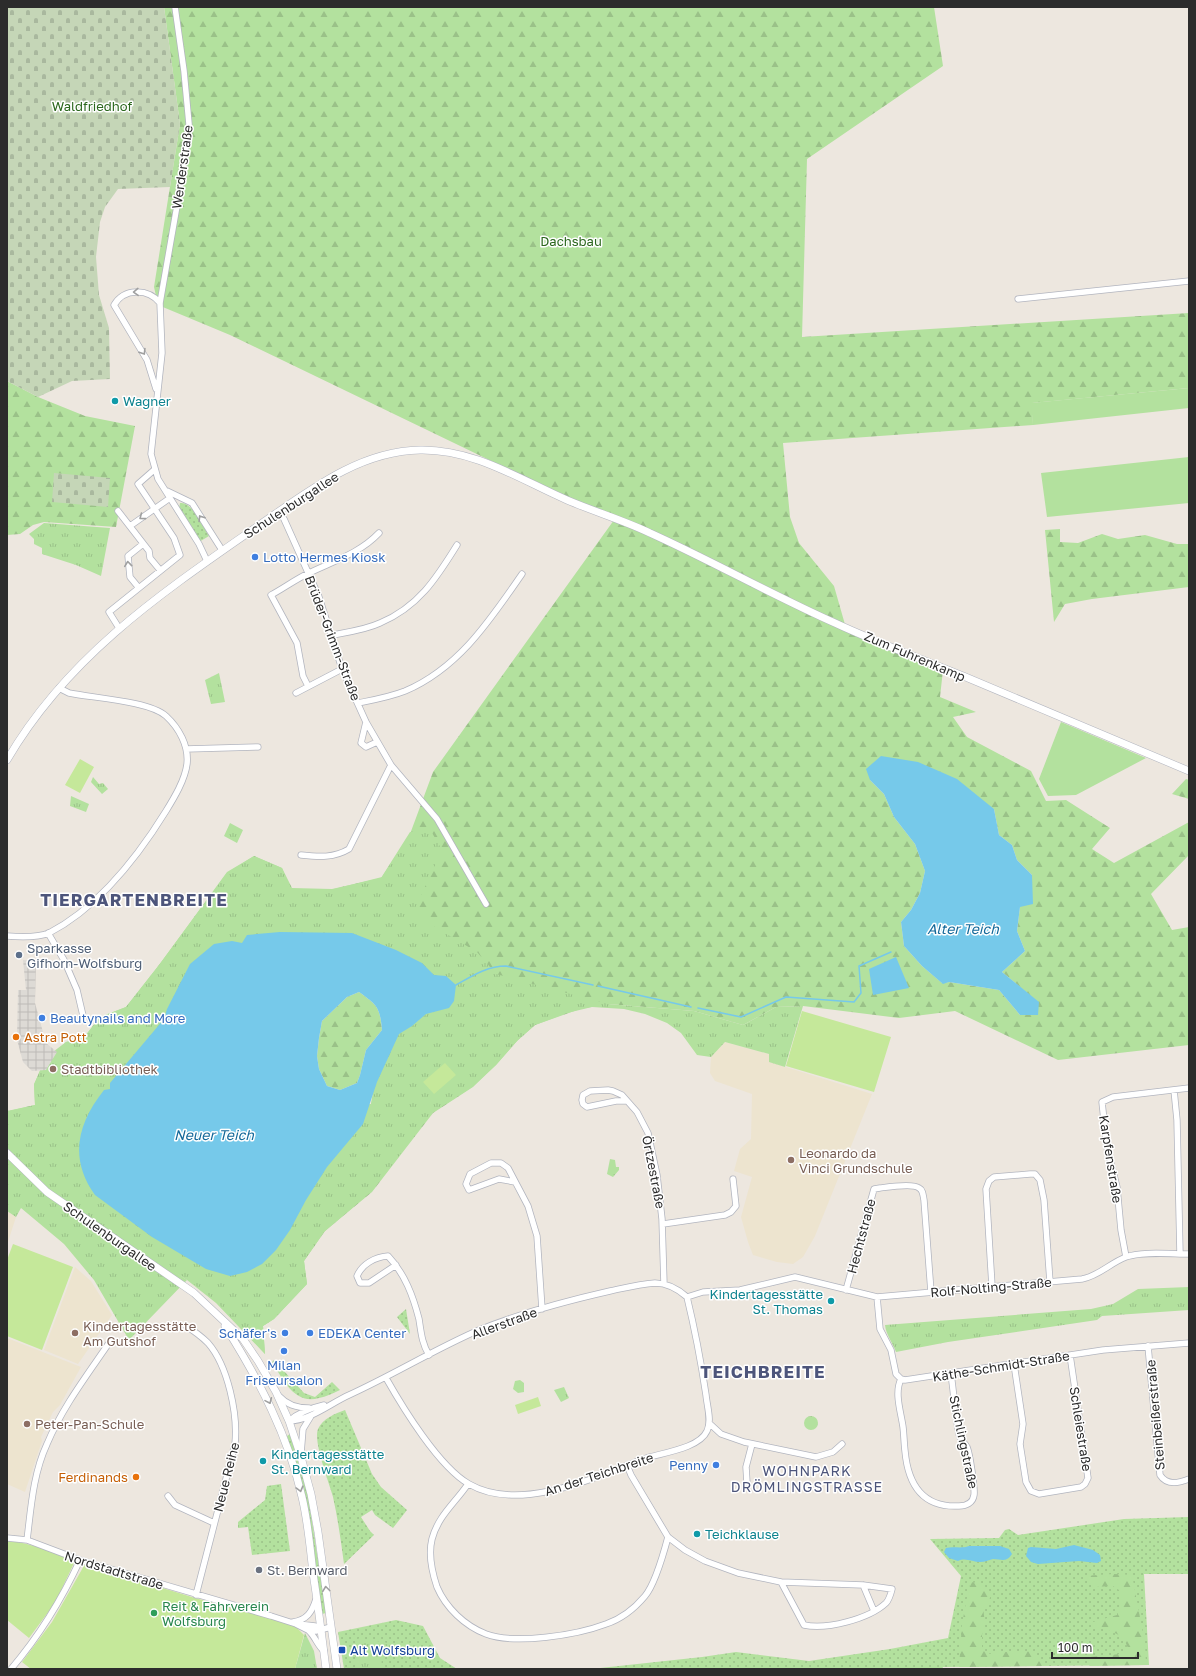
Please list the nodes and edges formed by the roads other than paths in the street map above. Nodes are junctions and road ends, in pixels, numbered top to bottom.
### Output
1 (175, 7) edge
2 (1189, 281) edge
3 (1018, 299) dead end
4 (160, 303) junction
5 (157, 395) junction
6 (154, 470) junction
7 (164, 490) junction
8 (170, 498) junction
9 (155, 508) junction
10 (118, 511) dead end
11 (279, 512) junction
12 (130, 526) junction
13 (646, 531) joint
14 (379, 533) dead end
15 (143, 544) junction
16 (457, 545) dead end
17 (222, 550) junction
18 (207, 561) junction
19 (160, 570) junction
20 (308, 574) junction
21 (522, 574) dead end
22 (139, 588) junction
23 (119, 628) junction
24 (332, 635) junction
25 (342, 669) junction
26 (308, 686) junction
27 (59, 688) junction
28 (296, 693) dead end
29 (358, 703) junction
30 (366, 722) junction
31 (377, 742) junction
32 (258, 747) dead end
33 (186, 749) junction
34 (7, 760) edge
35 (391, 764) junction
36 (1189, 771) edge
37 (301, 855) dead end
38 (486, 904) dead end
39 (48, 933) junction
40 (7, 936) edge
41 (84, 1020) dead end
42 (1189, 1088) edge
43 (1174, 1090) junction
44 (627, 1101) junction
45 (7, 1153) edge
46 (733, 1179) dead end
47 (515, 1182) junction
48 (663, 1224) junction
49 (1180, 1254) junction
50 (1189, 1254) edge
51 (1126, 1257) junction
52 (396, 1264) junction
53 (1050, 1282) junction
54 (664, 1284) junction
55 (992, 1286) junction
56 (846, 1290) junction
57 (931, 1292) junction
58 (687, 1297) junction
59 (877, 1297) junction
60 (542, 1309) junction
61 (218, 1314) junction
62 (186, 1326) dead end
63 (111, 1340) dead end
64 (1189, 1343) edge
65 (1148, 1346) junction
66 (429, 1355) junction
67 (1070, 1355) junction
68 (1014, 1364) junction
69 (951, 1374) junction
70 (386, 1378) junction
71 (901, 1379) junction
72 (276, 1392) junction
73 (312, 1411) junction
74 (289, 1421) junction
75 (709, 1423) junction
76 (279, 1425) junction
77 (752, 1444) junction
78 (842, 1444) dead end
79 (301, 1457) junction
80 (627, 1465) junction
81 (1189, 1479) edge
82 (747, 1483) dead end
83 (468, 1484) junction
84 (168, 1496) dead end
85 (214, 1523) junction
86 (668, 1537) junction
87 (7, 1538) edge
88 (27, 1540) junction
89 (80, 1560) junction
90 (781, 1582) junction
91 (863, 1585) junction
92 (196, 1595) junction
93 (317, 1597) junction
94 (874, 1611) junction
95 (293, 1623) junction
96 (331, 1627) junction
97 (321, 1629) junction
98 (308, 1630) junction
99 (324, 1651) junction
100 (11, 1669) edge
101 (326, 1669) edge
102 (337, 1669) edge

1 - 4 street, Werderstraße
2 - 3 street
4 - 5 street, Werderstraße
4 -> 5 street, Werderstraße
5 - 6 street, Werderstraße
6 - 7 street, Werderstraße
6 - 9 street
7 - 8 street, Werderstraße
17 -> 7 street
8 - 9 street
8 - 18 street, Werderstraße
9 -> 12 street
9 - 19 street
10 - 12 street
11 - 13 street, Schulenburgallee
11 - 17 street, Schulenburgallee
11 - 20 street, Brüder-Grimm-Straße
12 - 15 street
13 - 36 street, Zum Fuhrenkamp
14 - 20 street
15 - 19 street
22 -> 15 street
16 - 24 street
17 - 18 street, Schulenburgallee
18 - 23 street, Schulenburgallee
19 - 22 street
20 - 24 street, Brüder-Grimm-Straße
20 - 26 street
21 - 29 street
22 - 23 street
23 - 27 street, Schulenburgallee
24 - 25 street, Brüder-Grimm-Straße
25 - 26 street
25 - 29 street, Brüder-Grimm-Straße
26 - 28 street
27 - 33 street
27 - 34 street, Schulenburgallee
29 - 30 street, Brüder-Grimm-Straße
30 - 31 street, Brüder-Grimm-Straße
30 - 31 street
31 - 35 street, Brüder-Grimm-Straße
32 - 33 street
33 - 39 street
35 - 37 street
35 - 38 street, Brüder-Grimm-Straße
39 - 40 street
39 - 41 street
42 - 43 street, Karpfenstraße
43 - 49 street
43 - 51 street, Karpfenstraße
44 - 44 street, Örtzestraße
44 - 48 street, Örtzestraße
45 - 61 street, Schulenburgallee
46 - 48 street, Örtzestraße
47 - 47 street
47 - 60 street
48 - 54 street, Örtzestraße
49 - 50 street, Rolf-Nolting-Straße
49 - 51 street, Rolf-Nolting-Straße
51 - 53 street, Rolf-Nolting-Straße
52 - 52 street
52 - 66 street
53 - 55 street, Rolf-Nolting-Straße
53 - 55 street
54 - 58 street
54 - 60 street, Allerstraße
55 - 57 street, Rolf-Nolting-Straße
56 - 57 street, Hechtstraße
56 - 58 street, Rolf-Nolting-Straße
56 - 59 street, Rolf-Nolting-Straße
57 - 59 street, Rolf-Nolting-Straße
58 - 75 street
59 - 71 street
60 - 66 street, Allerstraße
61 - 72 street, Schulenburgallee
61 -> 76 street, Schulenburgallee
62 - 85 street, Neue Reihe
63 - 88 street
64 - 65 street, Käthe-Schmidt-Straße
65 - 67 street, Käthe-Schmidt-Straße
65 - 81 street, Steinbeißerstraße
66 - 70 street, Allerstraße
67 - 68 street, Käthe-Schmidt-Straße
67 - 68 street, Schleiestraße
68 - 69 street, Käthe-Schmidt-Straße
69 - 71 street, Käthe-Schmidt-Straße
69 - 71 street, Stichlingstraße
70 - 73 street, Allerstraße
70 - 83 street, An der Teichbreite
72 - 73 street
72 - 74 street, Schulenburgallee
73 - 74 street, Allerstraße
73 - 79 street, Allerstraße
74 - 76 street
74 - 79 street, Schulenburgallee
75 - 77 street
75 - 80 street, An der Teichbreite
76 -> 93 street, Schulenburgallee
77 - 78 street
77 - 82 street
96 -> 79 street, Schulenburgallee
80 - 83 street, An der Teichbreite
80 - 86 street
83 - 86 street
84 - 85 street, Neue Reihe
85 - 92 street, Neue Reihe
86 - 90 street
87 - 88 street, Nordstadtstraße
88 - 89 street, Nordstadtstraße
89 - 92 street, Nordstadtstraße
89 - 100 street
90 - 91 street
90 - 94 street
91 - 94 street
91 - 94 street
92 - 95 street, Nordstadtstraße
93 - 95 street
93 - 97 street, Schulenburgallee
95 - 97 street, Nordstadtstraße
95 - 98 street, Nordstadtstraße
96 - 97 street, Nordstadtstraße
96 - 102 street, Schulenburgallee
97 - 98 street, Nordstadtstraße
97 - 99 street, Schulenburgallee
98 - 99 street, Nordstadtstraße
99 - 101 street, Schulenburgallee

